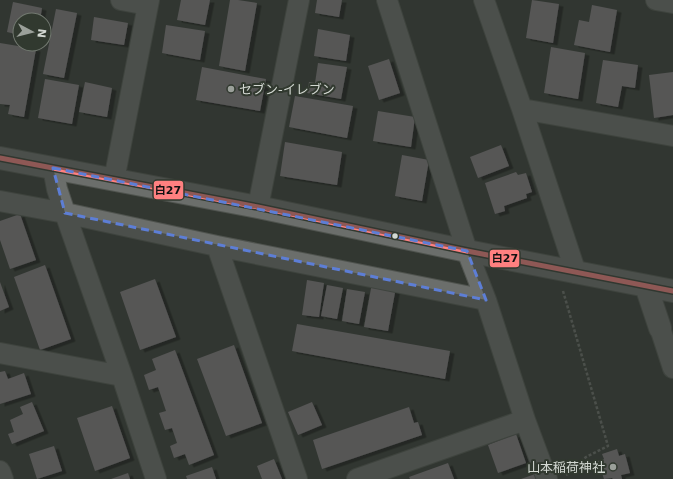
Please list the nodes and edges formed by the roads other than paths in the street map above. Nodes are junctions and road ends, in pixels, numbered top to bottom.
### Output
1 (121, 0) edge
2 (299, 0) edge
3 (387, 0) edge
4 (484, 0) edge
5 (656, 0) edge
6 (148, 3) edge
7 (673, 3) edge
8 (522, 109) junction
9 (673, 136) edge
10 (0, 158) edge
11 (53, 168) junction
12 (114, 180) junction
13 (0, 200) edge
14 (258, 207) junction
15 (64, 211) junction
16 (217, 246) junction
17 (470, 259) junction
18 (570, 281) junction
19 (673, 291) edge
20 (484, 295) junction
21 (649, 295) junction
22 (660, 328) joint
23 (0, 353) edge
24 (671, 356) edge
25 (122, 376) junction
26 (525, 420) junction
27 (0, 471) edge
28 (2, 479) edge
29 (156, 479) edge
30 (297, 479) edge
31 (357, 479) edge
32 (547, 479) edge

1 - 6 street
2 - 14 street
3 - 17 street
4 - 8 street
5 - 7 street
6 - 12 street
8 - 9 street
8 - 18 street
10 - 11 street
11 - 12 street
11 - 15 street
12 - 14 street
13 - 15 street
14 - 17 street
15 - 16 street
15 - 25 street
16 - 20 street
16 - 30 street
17 - 18 street
17 - 20 street
18 - 21 street
19 - 21 street
20 - 26 street
21 - 22 street
22 - 24 street
23 - 25 street
25 - 29 street
26 - 31 street
26 - 32 street
27 - 28 street

